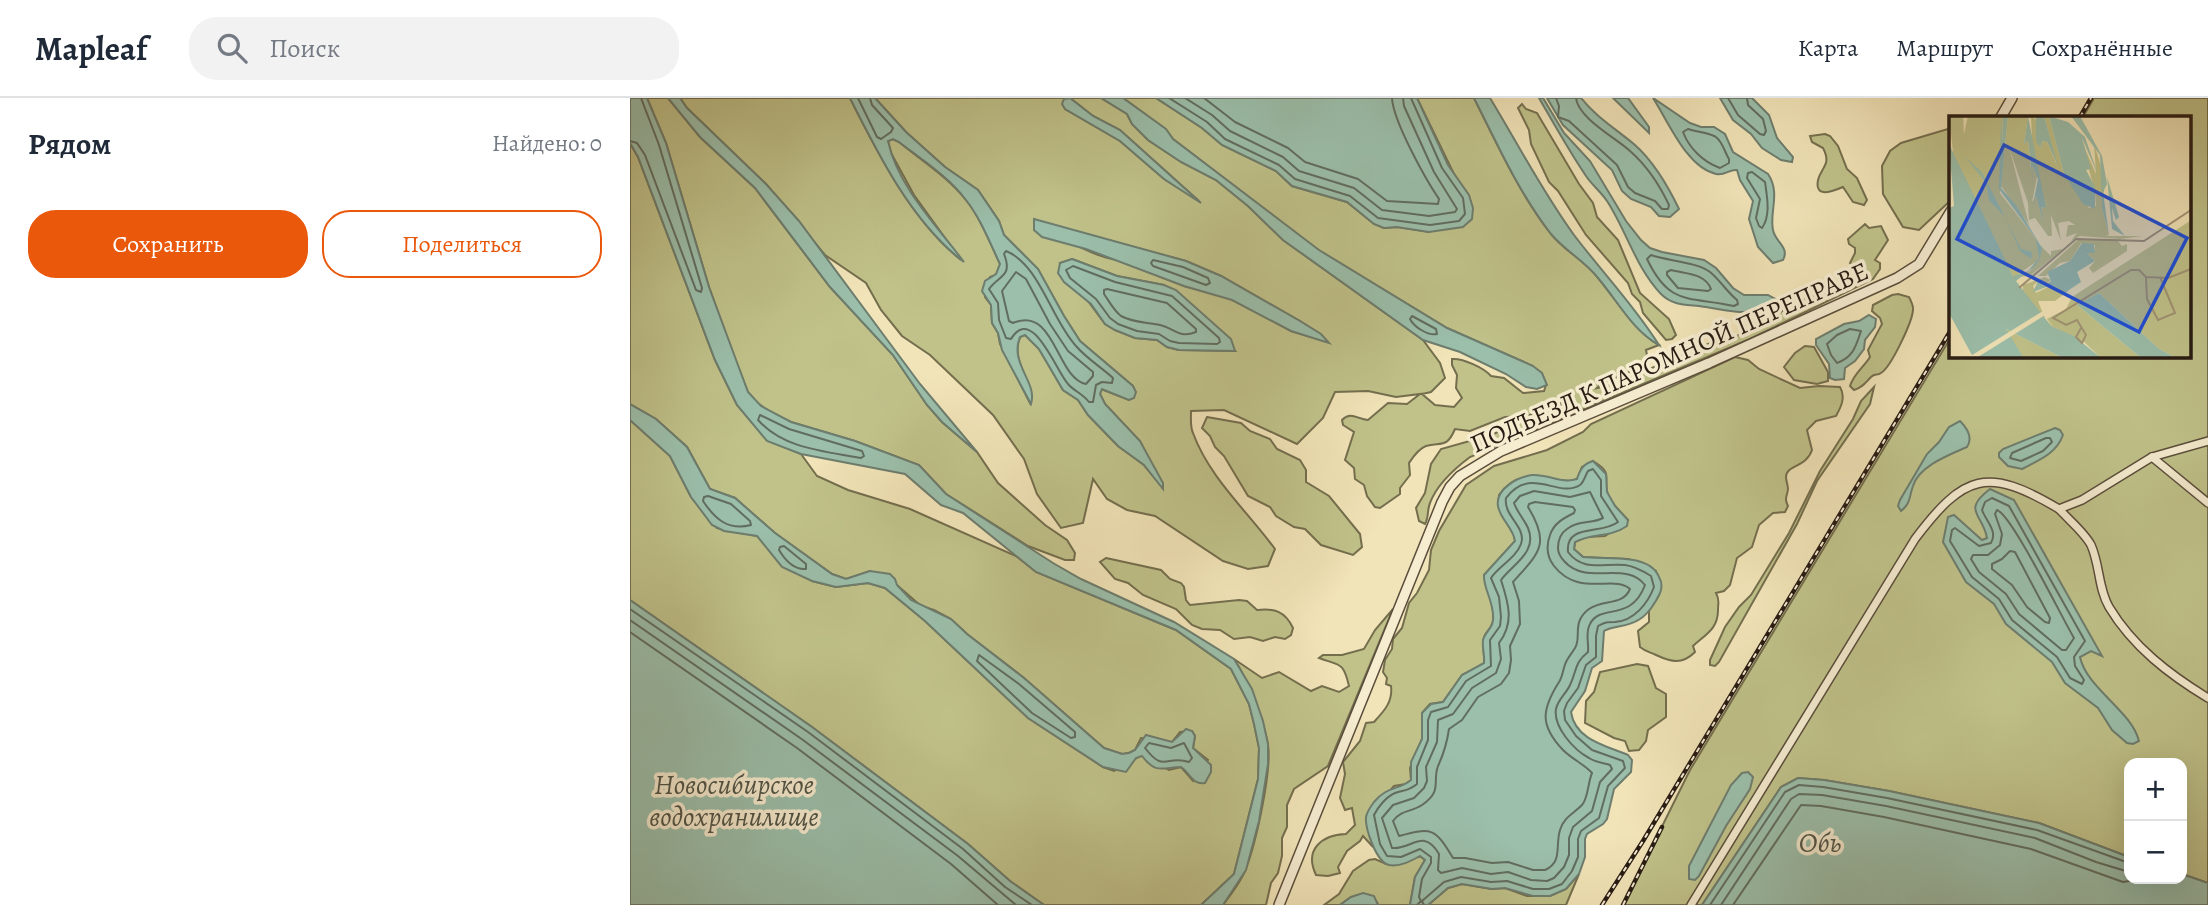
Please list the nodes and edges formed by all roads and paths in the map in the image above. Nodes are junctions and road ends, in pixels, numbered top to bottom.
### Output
1 (2012, 98) edge
2 (2002, 116) edge
3 (1949, 214) edge
4 (2208, 441) edge
5 (2152, 457) junction
6 (2208, 503) edge
7 (2059, 509) junction
8 (2208, 698) edge
9 (1279, 905) edge
10 (1691, 905) edge

1 - 2 street
3 - 9 street, ПОДЪЕЗД К ПАРОМНОЙ ПЕРЕПРАВЕ
4 - 5 street
5 - 6 street
5 - 7 street
7 - 8 street
7 - 10 street

